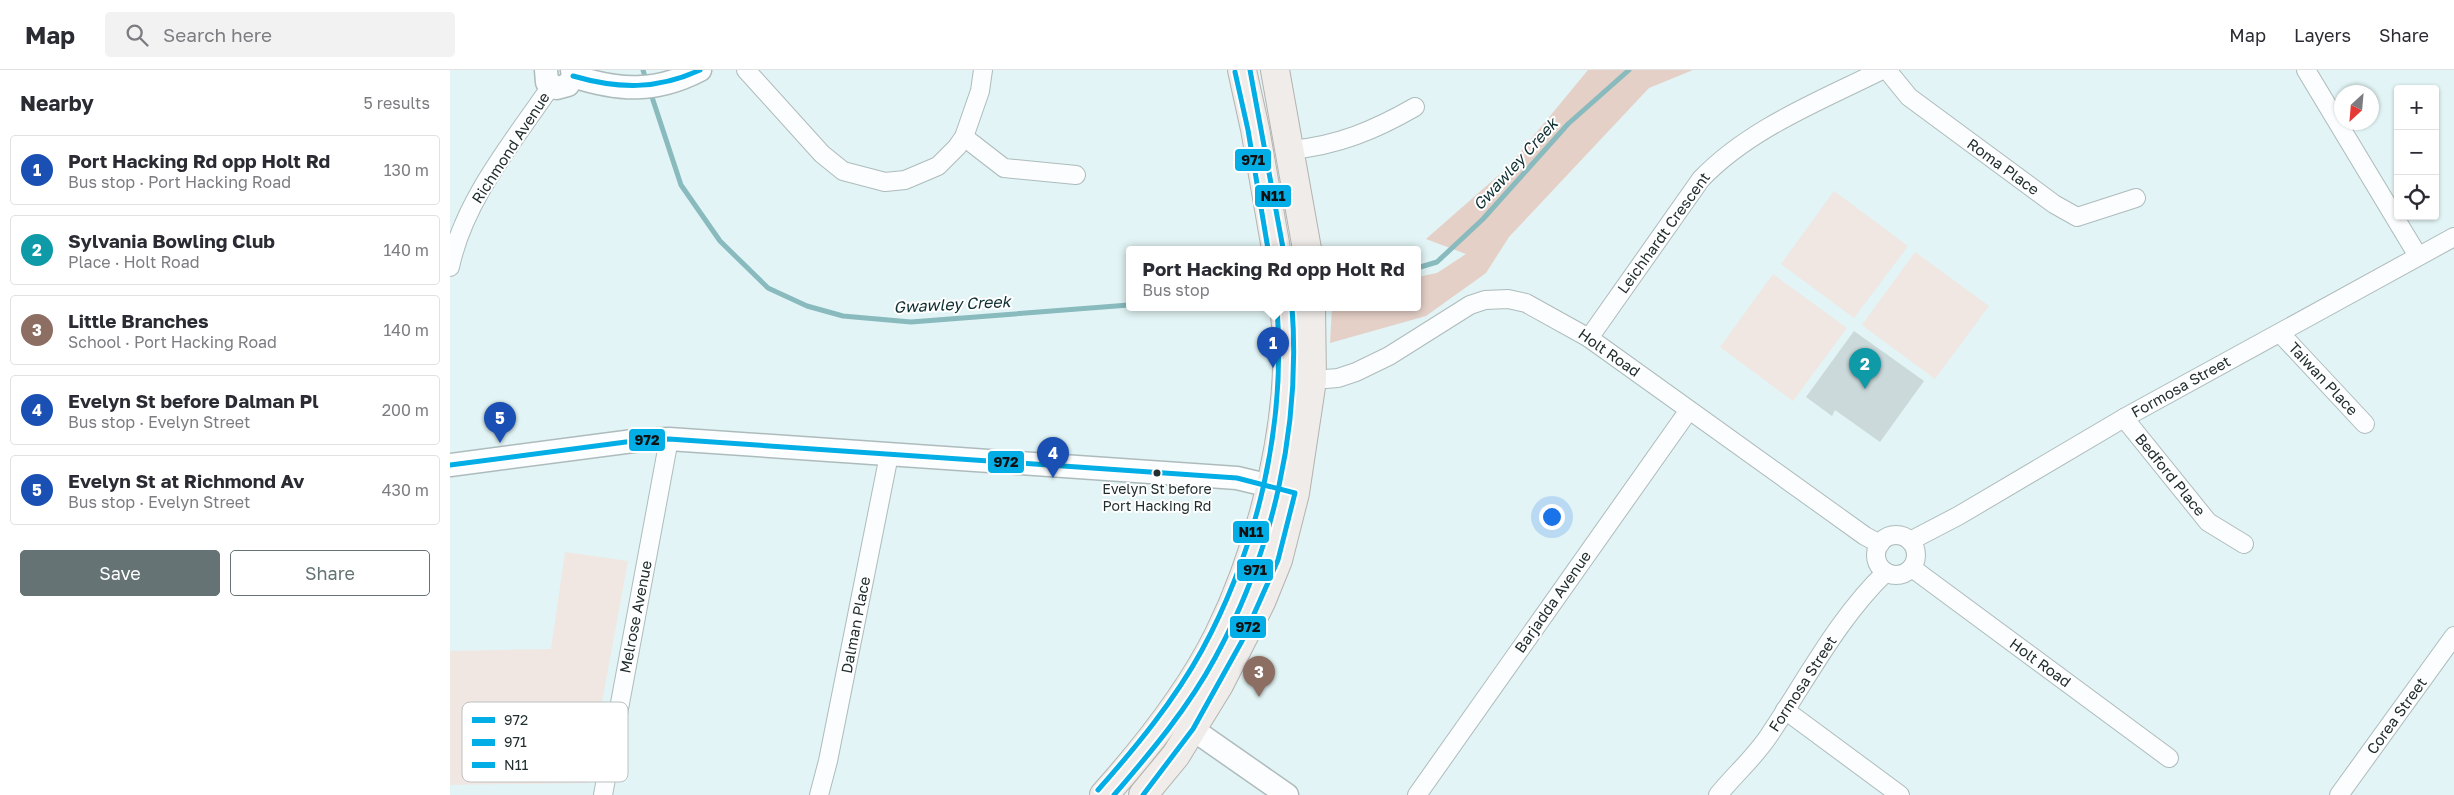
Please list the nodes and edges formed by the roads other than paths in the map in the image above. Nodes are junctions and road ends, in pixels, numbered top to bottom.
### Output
1 (700, 70) edge
2 (746, 70) edge
3 (983, 70) edge
4 (1242, 70) edge
5 (1275, 70) edge
6 (1882, 70) edge
7 (1886, 70) edge
8 (2309, 71) edge
9 (572, 73) edge
10 (549, 78) edge
11 (1415, 107) dead end
12 (964, 137) junction
13 (1290, 150) junction
14 (1076, 175) dead end
15 (2136, 198) dead end
16 (2454, 237) edge
17 (1275, 246) edge
18 (1306, 246) edge
19 (2418, 256) junction
20 (450, 263) edge
21 (1298, 316) edge
22 (2280, 333) junction
23 (1589, 338) junction
24 (1312, 380) junction
25 (1689, 410) junction
26 (2124, 418) junction
27 (2366, 424) dead end
28 (669, 439) junction
29 (889, 455) junction
30 (450, 465) edge
31 (1283, 489) junction
32 (1910, 541) junction
33 (1880, 544) junction
34 (2244, 544) dead end
35 (1912, 568) junction
36 (1886, 572) junction
37 (2454, 636) edge
38 (2448, 657) edge
39 (620, 702) edge
40 (1786, 710) junction
41 (1169, 712) junction
42 (1193, 729) junction
43 (2169, 758) dead end
44 (605, 782) edge
45 (603, 795) edge
46 (819, 795) edge
47 (1104, 795) edge
48 (1144, 795) edge
49 (1287, 795) edge
50 (1416, 795) edge
51 (1718, 795) edge
52 (1900, 795) edge
53 (2338, 795) edge

1 - 9 street
2 - 12 street
3 - 12 street
4 - 17 main road
5 - 13 main road
6 - 23 street, Leichhardt Crescent
7 - 15 street, Roma Place
8 - 19 street
9 - 10 street
10 - 20 street, Richmond Avenue
11 - 13 street
12 - 14 street
13 - 18 main road
16 - 19 street, Formosa Street
19 - 22 street, Formosa Street
21 - 24 main road
21 - 31 main road
22 - 26 street, Formosa Street
22 - 27 street, Taiwan Place
23 - 24 street, Holt Road
23 - 25 street, Holt Road
24 - 31 main road
25 - 33 street, Holt Road
25 - 50 street, Barjadda Avenue
26 - 32 street, Formosa Street
26 - 34 street, Bedford Place
28 - 29 street
28 - 30 street
28 - 39 street, Melrose Avenue
29 - 31 street
29 - 46 street, Dalman Place
31 - 41 main road
31 - 42 main road
32 - 33 street
32 - 35 street
33 - 36 street
35 - 36 street
35 - 43 street, Holt Road
36 - 40 street, Formosa Street
37 - 38 street, Corea Street
38 - 53 street, Corea Street
40 - 51 street, Formosa Street
40 - 52 street
41 - 42 street
41 - 47 main road
42 - 48 main road
42 - 49 street
44 - 45 street, Melrose Avenue

